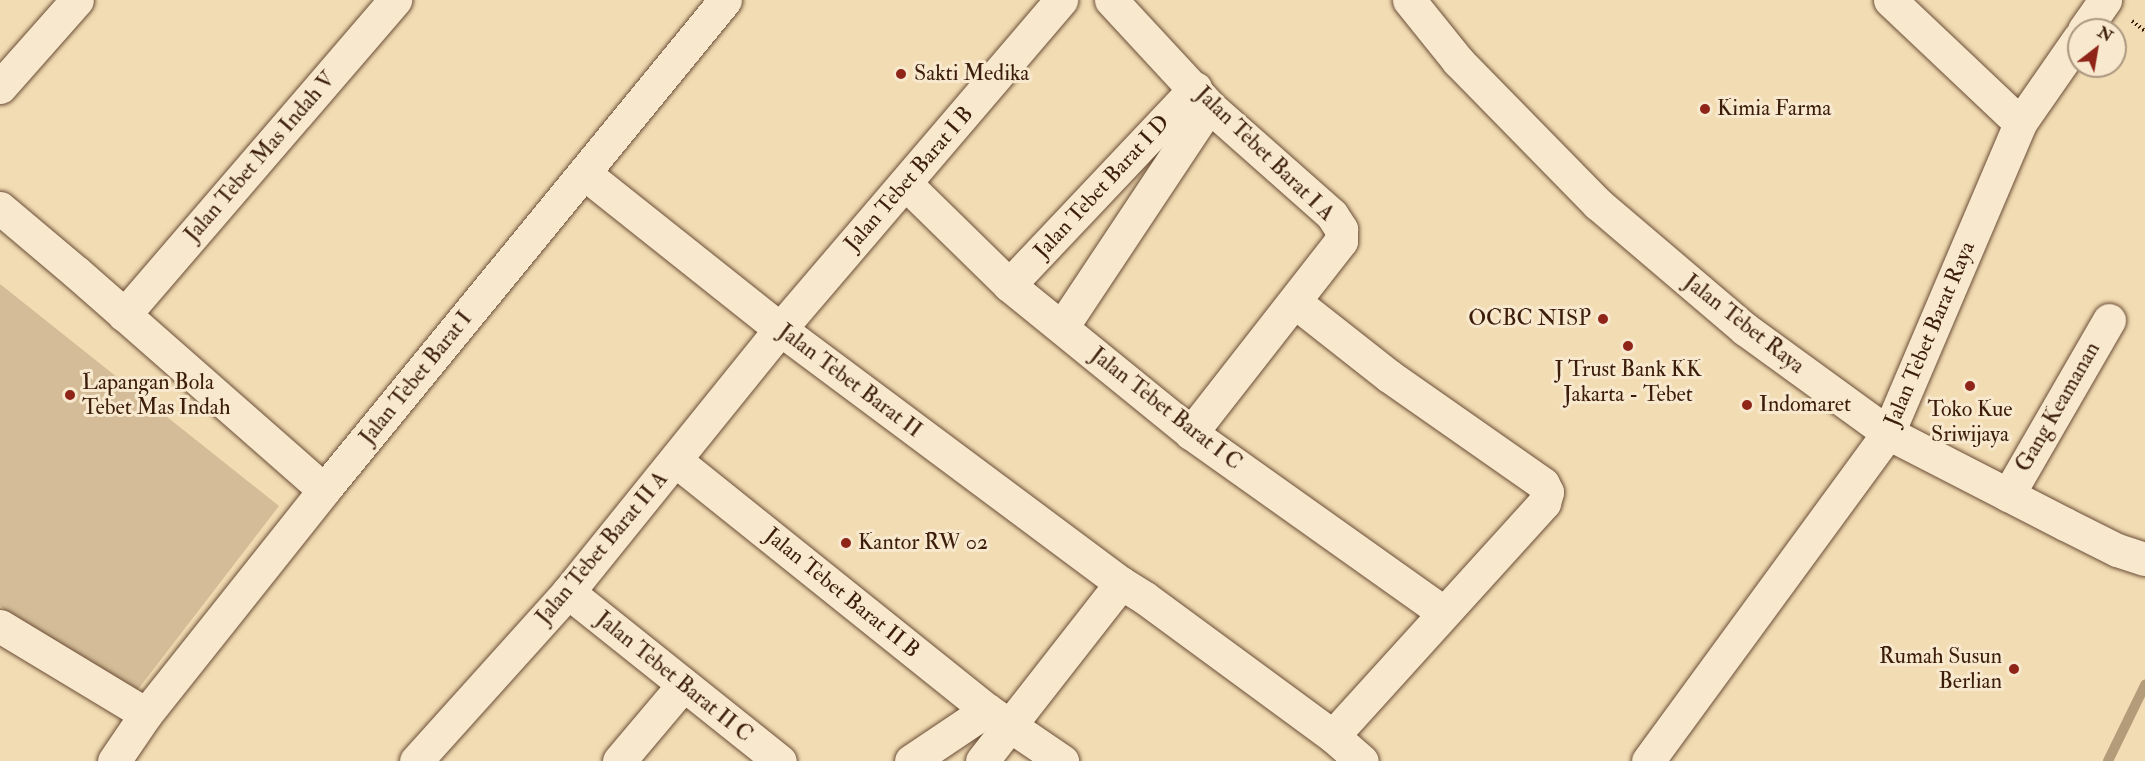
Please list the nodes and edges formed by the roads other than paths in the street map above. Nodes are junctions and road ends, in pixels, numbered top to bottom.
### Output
1 (76, 0) edge
2 (395, 0) edge
3 (725, 0) edge
4 (1061, 0) edge
5 (1111, 0) edge
6 (1409, 0) edge
7 (1890, 0) edge
8 (2105, 0) edge
9 (2092, 18) edge
10 (2067, 55) edge
11 (0, 87) edge
12 (1202, 97) junction
13 (2020, 123) junction
14 (584, 173) junction
15 (906, 184) junction
16 (0, 208) edge
17 (1009, 285) junction
18 (1295, 302) junction
19 (124, 315) junction
20 (2109, 320) dead end
21 (1062, 327) junction
22 (780, 329) junction
23 (1191, 433) junction
24 (1888, 433) junction
25 (675, 460) junction
26 (324, 490) junction
27 (2008, 495) junction
28 (2145, 559) edge
29 (1121, 583) junction
30 (568, 592) junction
31 (1443, 612) junction
32 (0, 626) edge
33 (683, 685) junction
34 (146, 714) junction
35 (998, 718) junction
36 (1333, 736) junction
37 (1654, 759) edge
38 (114, 761) edge
39 (416, 761) edge
40 (619, 761) edge
41 (780, 761) edge
42 (911, 761) edge
43 (982, 761) edge
44 (1062, 761) edge
45 (1362, 761) edge

1 - 11 street
2 - 19 street, Jalan Tebet Mas Indah V
3 - 14 street, Jalan Tebet Barat I
4 - 15 street, Jalan Tebet Barat I B
5 - 12 street, Jalan Tebet Barat I A
6 - 24 street, Jalan Tebet Raya
7 - 13 street
8 - 9 street
10 - 13 street, Jalan Tebet Barat Raya
12 - 17 street, Jalan Tebet Barat I D
12 - 18 street, Jalan Tebet Barat I A
12 - 21 street, Jalan Tebet Barat I D
13 - 24 street, Jalan Tebet Barat Raya
14 - 22 street, Jalan Tebet Barat II
14 - 26 street, Jalan Tebet Barat I
15 - 17 street, Jalan Tebet Barat I C
15 - 22 street, Jalan Tebet Barat I B
16 - 19 street
17 - 21 street, Jalan Tebet Barat I C
18 - 23 street, Jalan Tebet Barat I A
18 - 31 street
19 - 26 street
20 - 27 street, Gang Keamanan
21 - 23 street, Jalan Tebet Barat I C
22 - 25 street, Jalan Tebet Barat II A
22 - 29 street, Jalan Tebet Barat II
23 - 31 street, Jalan Tebet Barat I C
24 - 27 street, Jalan Tebet Raya
24 - 37 street, Jalan Tebet Barat Raya
25 - 30 street, Jalan Tebet Barat II A
25 - 35 street, Jalan Tebet Barat II B
26 - 34 street, Jalan Tebet Barat I
27 - 28 street, Jalan Tebet Raya
29 - 35 street
29 - 36 street
30 - 33 street, Jalan Tebet Barat II C
30 - 39 street, Jalan Tebet Barat II A
31 - 36 street
32 - 34 street
33 - 40 street
33 - 41 street, Jalan Tebet Barat II C
34 - 38 street, Jalan Tebet Barat I
35 - 42 street
35 - 43 street
35 - 44 street, Jalan Tebet Barat II B
36 - 45 street

